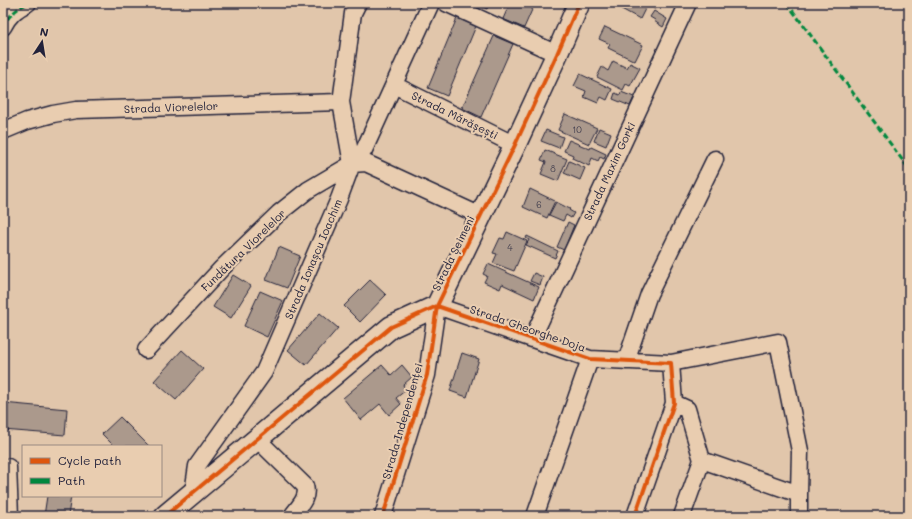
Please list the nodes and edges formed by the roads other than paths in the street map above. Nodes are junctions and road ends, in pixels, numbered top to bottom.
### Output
1 (28, 3) edge
2 (358, 3) edge
3 (431, 3) edge
4 (446, 3) edge
5 (579, 3) edge
6 (688, 3) edge
7 (3, 27) edge
8 (557, 54) junction
9 (394, 85) junction
10 (341, 102) junction
11 (3, 131) edge
12 (515, 146) junction
13 (715, 159) dead end
14 (352, 164) junction
15 (481, 216) junction
16 (437, 306) junction
17 (532, 339) junction
18 (146, 350) dead end
19 (590, 359) junction
20 (626, 361) junction
21 (671, 363) junction
22 (674, 403) junction
23 (257, 439) junction
24 (702, 460) junction
25 (8, 466) dead end
26 (193, 493) junction
27 (799, 494) junction
28 (10, 516) edge
29 (165, 516) edge
30 (292, 516) edge
31 (383, 516) edge
32 (535, 516) edge
33 (635, 516) edge
34 (682, 516) edge
35 (799, 516) edge

1 - 7 street
2 - 10 street, Strada Ionașcu Ioachim
3 - 9 street
4 - 8 street
5 - 8 main road, Strada Șeimeni
6 - 17 street, Strada Maxim Gorki
8 - 12 main road, Strada Șeimeni
9 - 12 street, Strada Mărășești
9 - 14 street
10 - 11 street, Strada Viorelelor
10 - 14 street, Strada Ionașcu Ioachim
12 - 15 main road, Strada Șeimeni
13 - 20 street
14 - 15 street
14 - 18 street, Fundătura Viorelelor
14 - 26 street, Strada Ionașcu Ioachim
15 - 16 main road, Strada Șeimeni
16 - 17 street, Strada Gheorghe Doja
16 - 23 main road, Strada Șeimeni
16 - 31 street, Strada Independenței
17 - 19 street, Strada Gheorghe Doja
19 - 20 street, Strada Gheorghe Doja
19 - 32 street, Strada Gheorghe Doja
20 - 21 street, Strada Gheorghe Doja
21 - 22 street
21 - 27 street, Strada Gheorghe Doja
22 - 24 street
22 - 33 street
23 - 26 main road, Strada Șeimeni
23 - 30 street
24 - 27 street
24 - 34 street
25 - 28 street
26 - 29 main road, Strada Șeimeni
27 - 35 street

